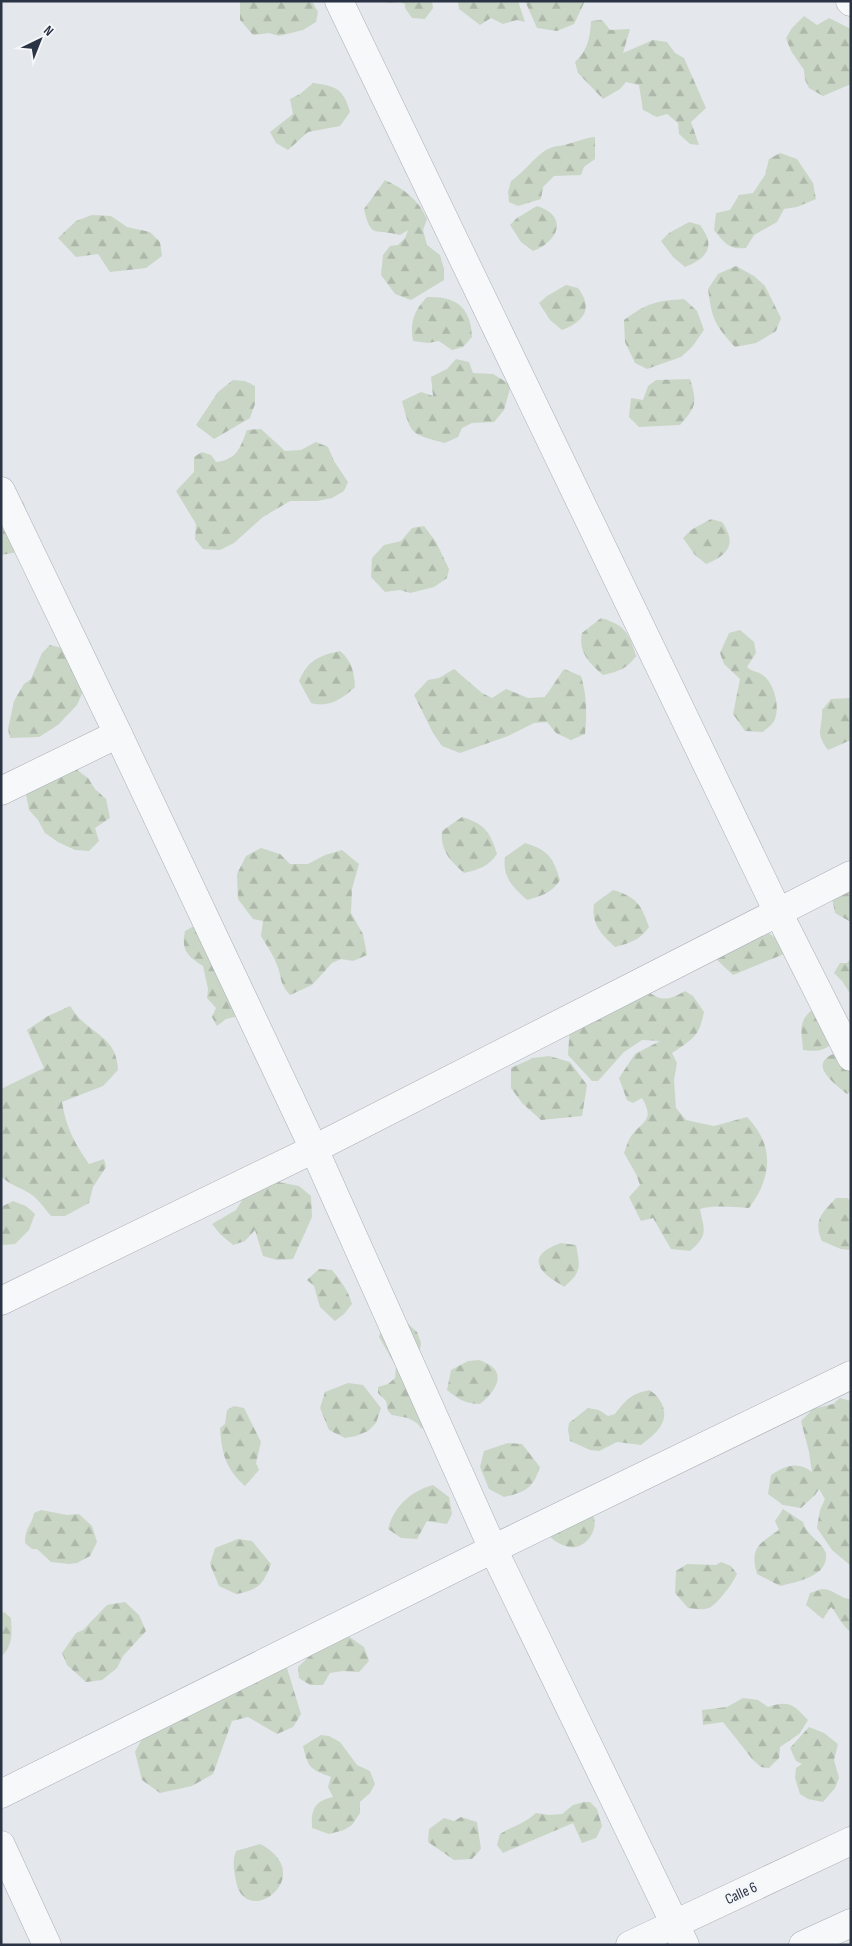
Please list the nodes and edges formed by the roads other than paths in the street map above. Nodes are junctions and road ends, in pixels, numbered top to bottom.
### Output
1 (339, 1) edge
2 (1, 491) edge
3 (118, 734) junction
4 (1, 791) edge
5 (851, 875) edge
6 (778, 912) junction
7 (851, 1056) edge
8 (314, 1149) junction
9 (1, 1301) edge
10 (851, 1375) edge
11 (493, 1549) junction
12 (1, 1794) edge
13 (851, 1841) edge
14 (1, 1845) edge
15 (851, 1922) edge
16 (680, 1934) edge
17 (47, 1945) edge
18 (630, 1945) edge
19 (802, 1945) edge

1 - 6 street
2 - 3 street
3 - 4 street
3 - 8 street
5 - 6 street
6 - 7 street
6 - 8 street
8 - 9 street
8 - 11 street
10 - 11 street
11 - 12 street
11 - 16 street
13 - 16 street, Calle 6
14 - 17 street
15 - 19 street
16 - 18 street, Calle 6

